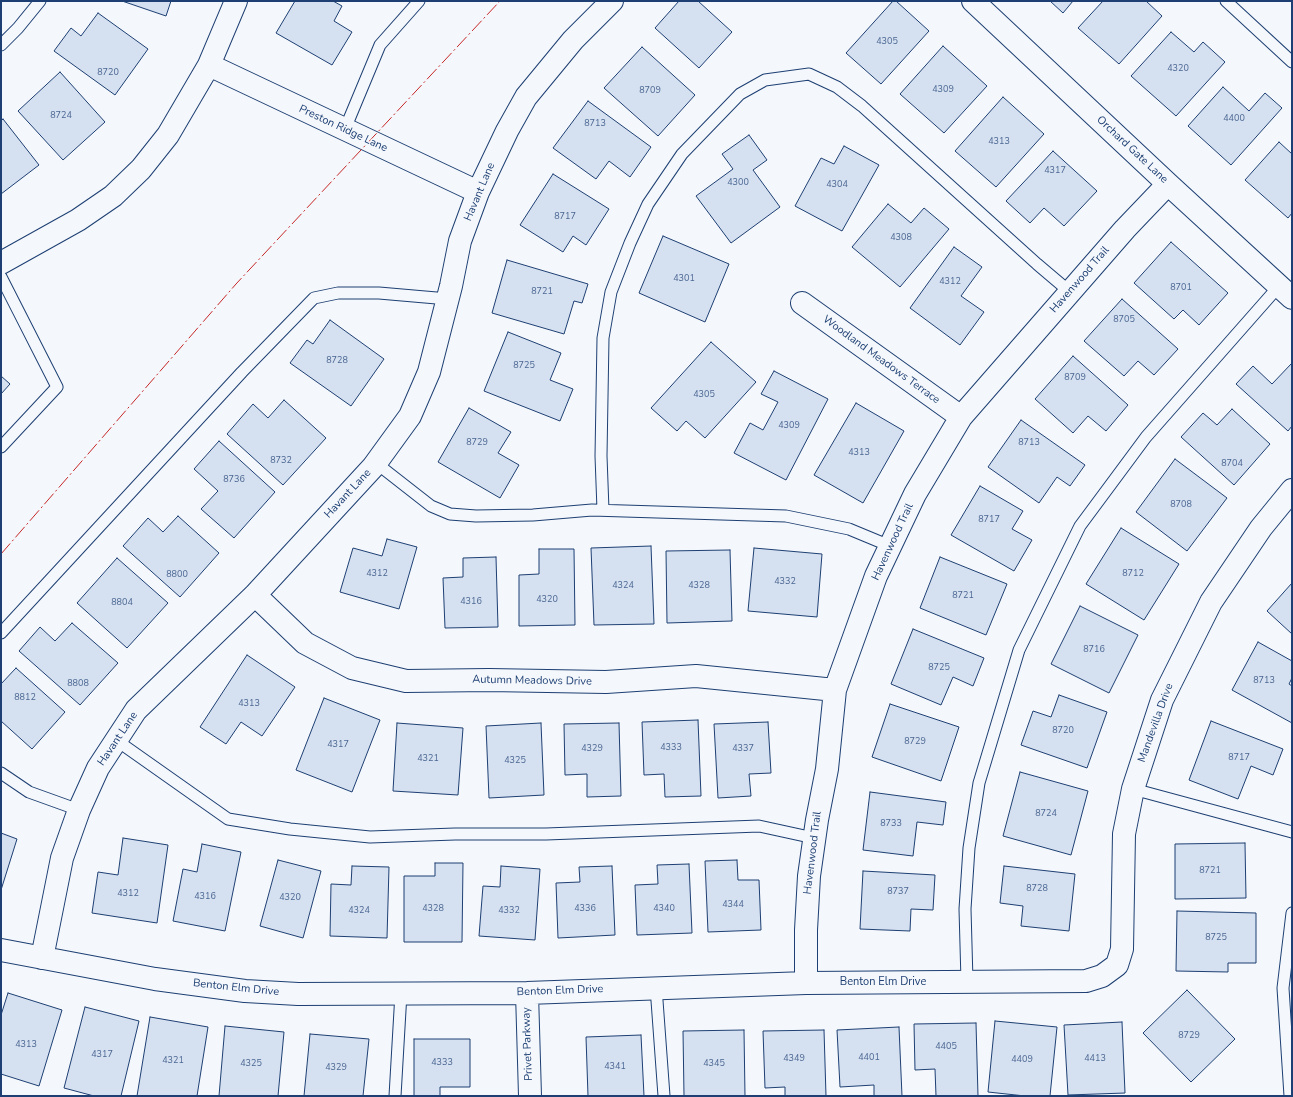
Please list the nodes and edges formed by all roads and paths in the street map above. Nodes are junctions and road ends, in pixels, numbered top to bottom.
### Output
1 (40, 1) edge
2 (236, 1) edge
3 (419, 1) edge
4 (612, 1) edge
5 (973, 1) edge
6 (1226, 1) edge
7 (1, 45) edge
8 (1292, 62) edge
9 (209, 65) junction
10 (345, 129) junction
11 (1168, 184) junction
12 (478, 192) junction
13 (1, 263) edge
14 (1, 277) edge
15 (1070, 292) junction
16 (1286, 292) edge
17 (448, 299) junction
18 (802, 303) dead end
19 (961, 417) junction
20 (1, 447) edge
21 (376, 463) junction
22 (1292, 490) edge
23 (603, 510) junction
24 (890, 546) junction
25 (254, 595) junction
26 (1, 633) edge
27 (835, 690) junction
28 (116, 740) junction
29 (1, 773) edge
30 (1133, 788) junction
31 (79, 810) junction
32 (1292, 832) edge
33 (814, 838) junction
34 (1292, 913) edge
35 (1, 950) edge
36 (42, 958) junction
37 (1117, 965) joint
38 (967, 981) junction
39 (806, 983) junction
40 (656, 987) junction
41 (401, 993) junction
42 (527, 993) junction
43 (395, 1096) edge
44 (530, 1096) edge
45 (664, 1096) edge
46 (1290, 1096) edge

1 - 7 lane
2 - 9 street
3 - 10 lane
4 - 12 street, Havant Lane
5 - 11 street, Orchard Gate Lane
6 - 8 lane
9 - 10 street, Preston Ridge Lane
9 - 13 street
10 - 12 street, Preston Ridge Lane
11 - 15 street, Havenwood Trail
11 - 16 street, Orchard Gate Lane
12 - 17 street, Havant Lane
14 - 20 lane
15 - 19 street, Havenwood Trail
15 - 23 lane
16 - 38 lane
17 - 21 street, Havant Lane
17 - 26 lane
18 - 19 street, Woodland Meadows Terrace
19 - 24 street, Havenwood Trail
21 - 23 lane
21 - 25 street, Havant Lane
22 - 30 street, Mandevilla Drive
23 - 24 lane
24 - 27 street, Havenwood Trail
25 - 27 street, Autumn Meadows Drive
25 - 28 street, Havant Lane
27 - 33 street, Havenwood Trail
28 - 31 street, Havant Lane
28 - 33 lane
29 - 31 lane
30 - 32 lane
30 - 37 street, Mandevilla Drive
31 - 36 street, Havant Lane
33 - 39 street, Havenwood Trail
34 - 46 lane
35 - 36 street, Benton Elm Drive
36 - 41 street, Benton Elm Drive
37 - 38 street, Benton Elm Drive
38 - 39 street, Benton Elm Drive
39 - 40 street, Benton Elm Drive
40 - 42 street, Benton Elm Drive
40 - 45 lane
41 - 42 street, Benton Elm Drive
41 - 43 lane
42 - 44 street, Privet Parkway

